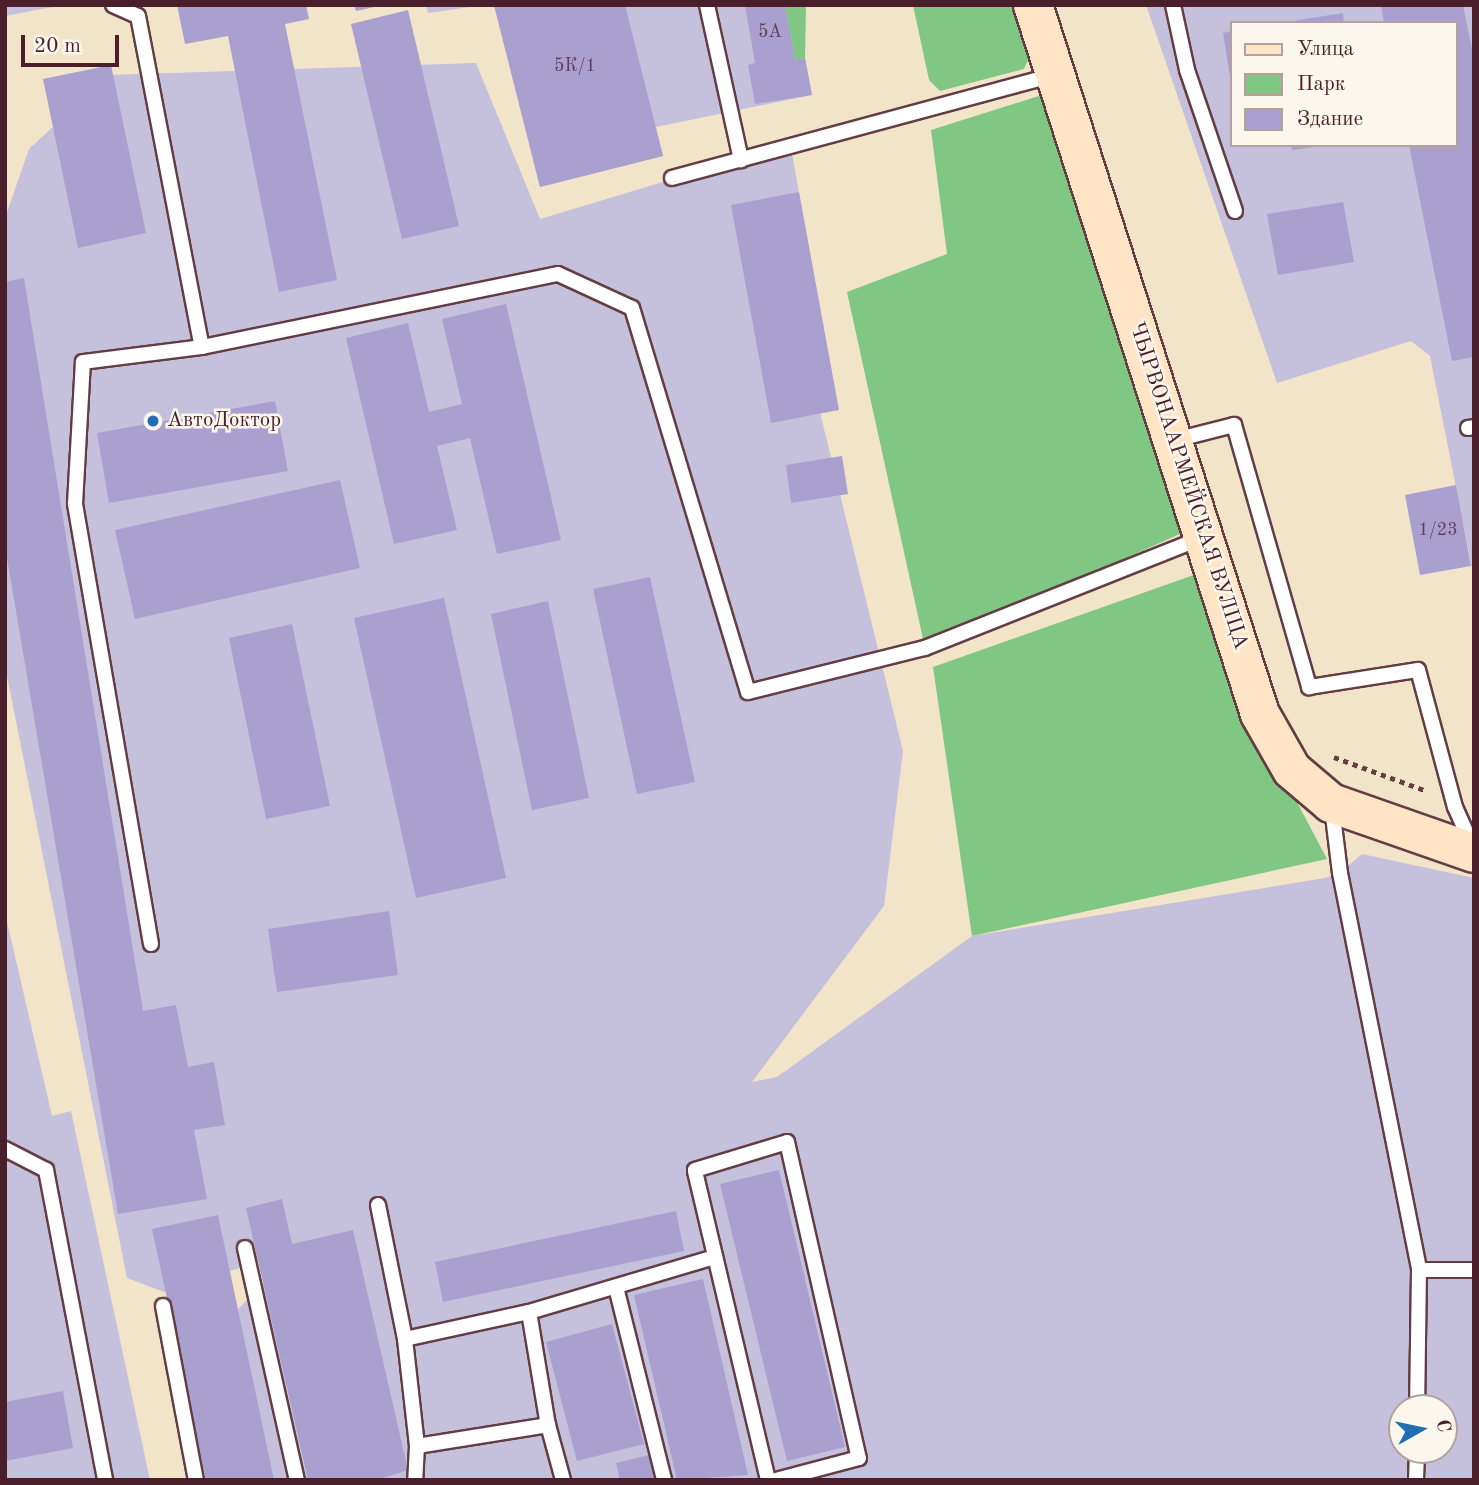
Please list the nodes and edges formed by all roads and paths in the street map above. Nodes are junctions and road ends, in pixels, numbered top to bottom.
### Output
1 (113, 5) edge
2 (707, 5) edge
3 (1033, 5) edge
4 (1173, 5) edge
5 (1056, 74) junction
6 (741, 160) junction
7 (672, 178) dead end
8 (1235, 211) dead end
9 (202, 346) junction
10 (1174, 441) junction
11 (1203, 537) junction
12 (1331, 803) junction
13 (1474, 850) edge
14 (151, 944) dead end
15 (5, 1149) edge
16 (378, 1205) dead end
17 (246, 1248) dead end
18 (715, 1257) junction
19 (1419, 1270) junction
20 (1474, 1270) edge
21 (616, 1287) junction
22 (163, 1306) dead end
23 (529, 1312) junction
24 (405, 1339) junction
25 (1417, 1394) edge
26 (548, 1425) junction
27 (417, 1446) junction
28 (105, 1480) edge
29 (196, 1480) edge
30 (297, 1480) edge
31 (415, 1480) edge
32 (563, 1480) edge
33 (664, 1480) edge
34 (768, 1480) edge
35 (776, 1480) edge

1 - 9 lane
2 - 6 lane
3 - 5 street, ЧЫРВОНААРМЕЙСКАЯ ВУЛІЦА
4 - 8 lane
5 - 6 lane
5 - 10 street, ЧЫРВОНААРМЕЙСКАЯ ВУЛІЦА
6 - 7 lane
9 - 11 lane
9 - 14 lane
10 - 11 street, ЧЫРВОНААРМЕЙСКАЯ ВУЛІЦА
10 - 13 lane
11 - 12 street, ЧЫРВОНААРМЕЙСКАЯ ВУЛІЦА
12 - 13 street, ЧЫРВОНААРМЕЙСКАЯ ВУЛІЦА
12 - 19 lane
15 - 28 lane
16 - 24 lane
17 - 30 lane
18 - 21 lane
18 - 34 lane
18 - 35 lane
19 - 20 lane
19 - 25 lane
21 - 23 lane
21 - 33 lane
22 - 29 lane
23 - 24 lane
23 - 26 lane
24 - 27 lane
26 - 27 lane
26 - 32 lane
27 - 31 lane

